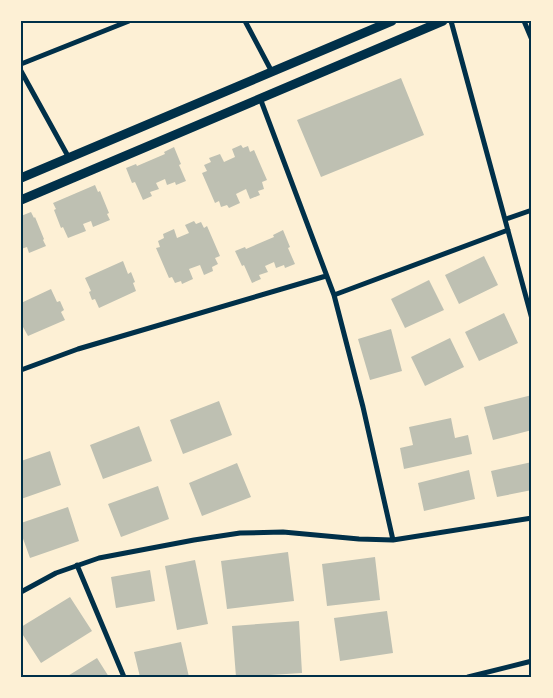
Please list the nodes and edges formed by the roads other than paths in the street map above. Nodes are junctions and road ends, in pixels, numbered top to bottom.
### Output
1 (129, 21) edge
2 (245, 21) edge
3 (392, 21) edge
4 (444, 21) edge
5 (451, 21) edge
6 (524, 21) edge
7 (532, 40) edge
8 (21, 64) edge
9 (21, 71) edge
10 (272, 72) junction
11 (260, 98) junction
12 (69, 158) junction
13 (21, 178) edge
14 (21, 200) edge
15 (532, 210) edge
16 (506, 219) junction
17 (508, 230) junction
18 (326, 276) junction
19 (334, 295) junction
20 (532, 319) edge
21 (21, 370) edge
22 (532, 518) edge
23 (393, 540) junction
24 (77, 565) junction
25 (22, 589) edge
26 (532, 661) edge
27 (124, 677) edge
28 (468, 677) edge

1 - 8 street
2 - 10 street
3 - 10 street
4 - 11 street
5 - 16 street
6 - 7 street
9 - 12 street
10 - 12 street
11 - 14 street
11 - 18 street
12 - 13 street
15 - 16 street
16 - 17 street
17 - 19 street
17 - 20 street
18 - 19 street
18 - 21 street
19 - 23 street
22 - 23 street
23 - 24 street
24 - 25 street
24 - 27 street
26 - 28 street

